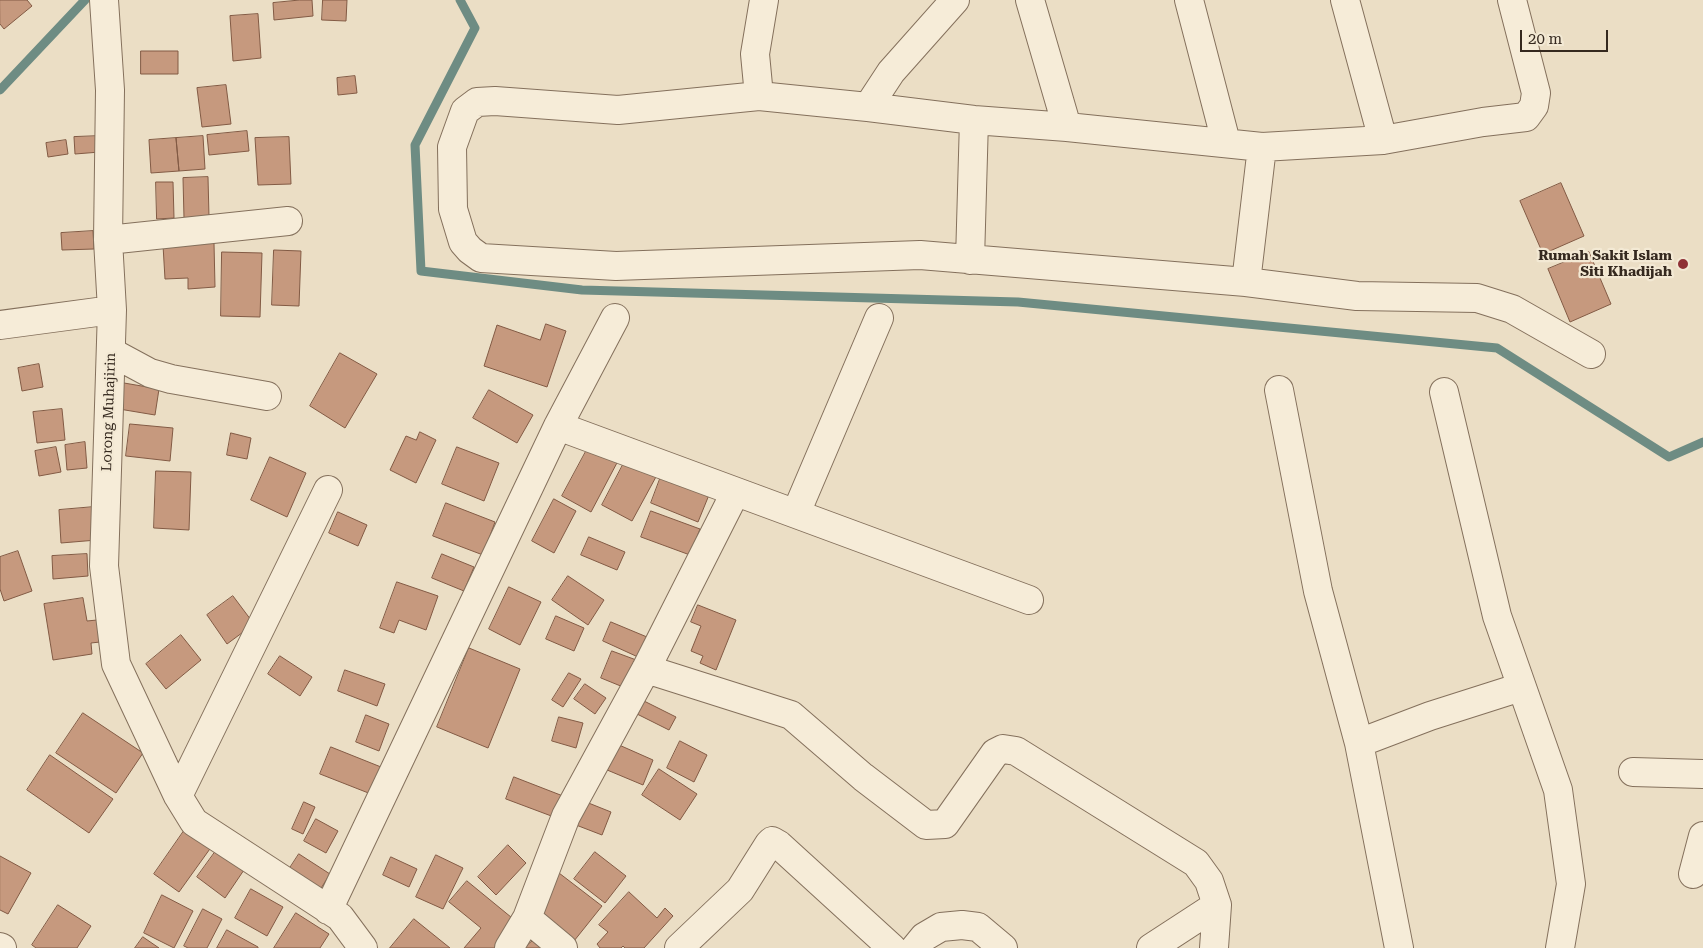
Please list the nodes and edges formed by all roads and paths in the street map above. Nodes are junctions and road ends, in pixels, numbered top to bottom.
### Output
1 (764, 0) edge
2 (955, 0) edge
3 (1030, 0) edge
4 (1189, 0) edge
5 (1345, 0) edge
6 (1512, 0) edge
7 (105, 7) edge
8 (759, 96) junction
9 (868, 107) junction
10 (974, 120) junction
11 (1067, 127) junction
12 (1383, 140) junction
13 (1226, 142) junction
14 (1262, 147) junction
15 (288, 221) dead end
16 (108, 240) junction
17 (970, 260) junction
18 (1246, 282) junction
19 (112, 310) junction
20 (615, 318) dead end
21 (878, 318) dead end
22 (0, 325) edge
23 (111, 352) junction
24 (1591, 354) dead end
25 (1279, 390) dead end
26 (1444, 392) dead end
27 (267, 396) dead end
28 (558, 426) junction
29 (328, 490) dead end
30 (735, 493) junction
31 (796, 513) junction
32 (1029, 600) dead end
33 (646, 669) junction
34 (1520, 687) junction
35 (1359, 743) junction
36 (1633, 772) dead end
37 (1703, 774) edge
38 (178, 796) junction
39 (1703, 836) edge
40 (1693, 874) dead end
41 (1217, 905) junction
42 (328, 910) junction
43 (527, 918) junction
44 (363, 948) edge
45 (509, 948) edge
46 (563, 948) edge
47 (679, 948) edge
48 (892, 948) edge
49 (915, 948) edge
50 (1003, 948) edge
51 (1151, 948) edge
52 (1214, 948) edge
53 (1399, 948) edge
54 (1560, 948) edge

1 - 8 street
2 - 9 street
3 - 11 street
4 - 13 street
5 - 12 street
6 - 12 street
7 - 16 street, Lorong Muhajirin
8 - 9 street
8 - 17 street
9 - 10 street
10 - 11 street
10 - 17 street
11 - 13 street
12 - 14 street
13 - 14 street
14 - 18 street
15 - 16 street
16 - 19 street, Lorong Muhajirin
17 - 18 street
18 - 24 street
19 - 22 street
19 - 23 street, Lorong Muhajirin
20 - 28 street
21 - 31 street
23 - 27 street
23 - 38 street, Lorong Muhajirin
25 - 35 street
26 - 34 street
28 - 30 street
28 - 42 street
29 - 38 street
30 - 31 street
30 - 33 street
31 - 32 street
33 - 41 street
33 - 43 street
34 - 35 street
34 - 54 street
35 - 53 street
36 - 37 street
38 - 42 street, Lorong Muhajirin
39 - 40 street
41 - 51 street
41 - 52 street
42 - 44 street, Lorong Muhajirin
43 - 45 street
43 - 46 street
47 - 48 street
49 - 50 street

